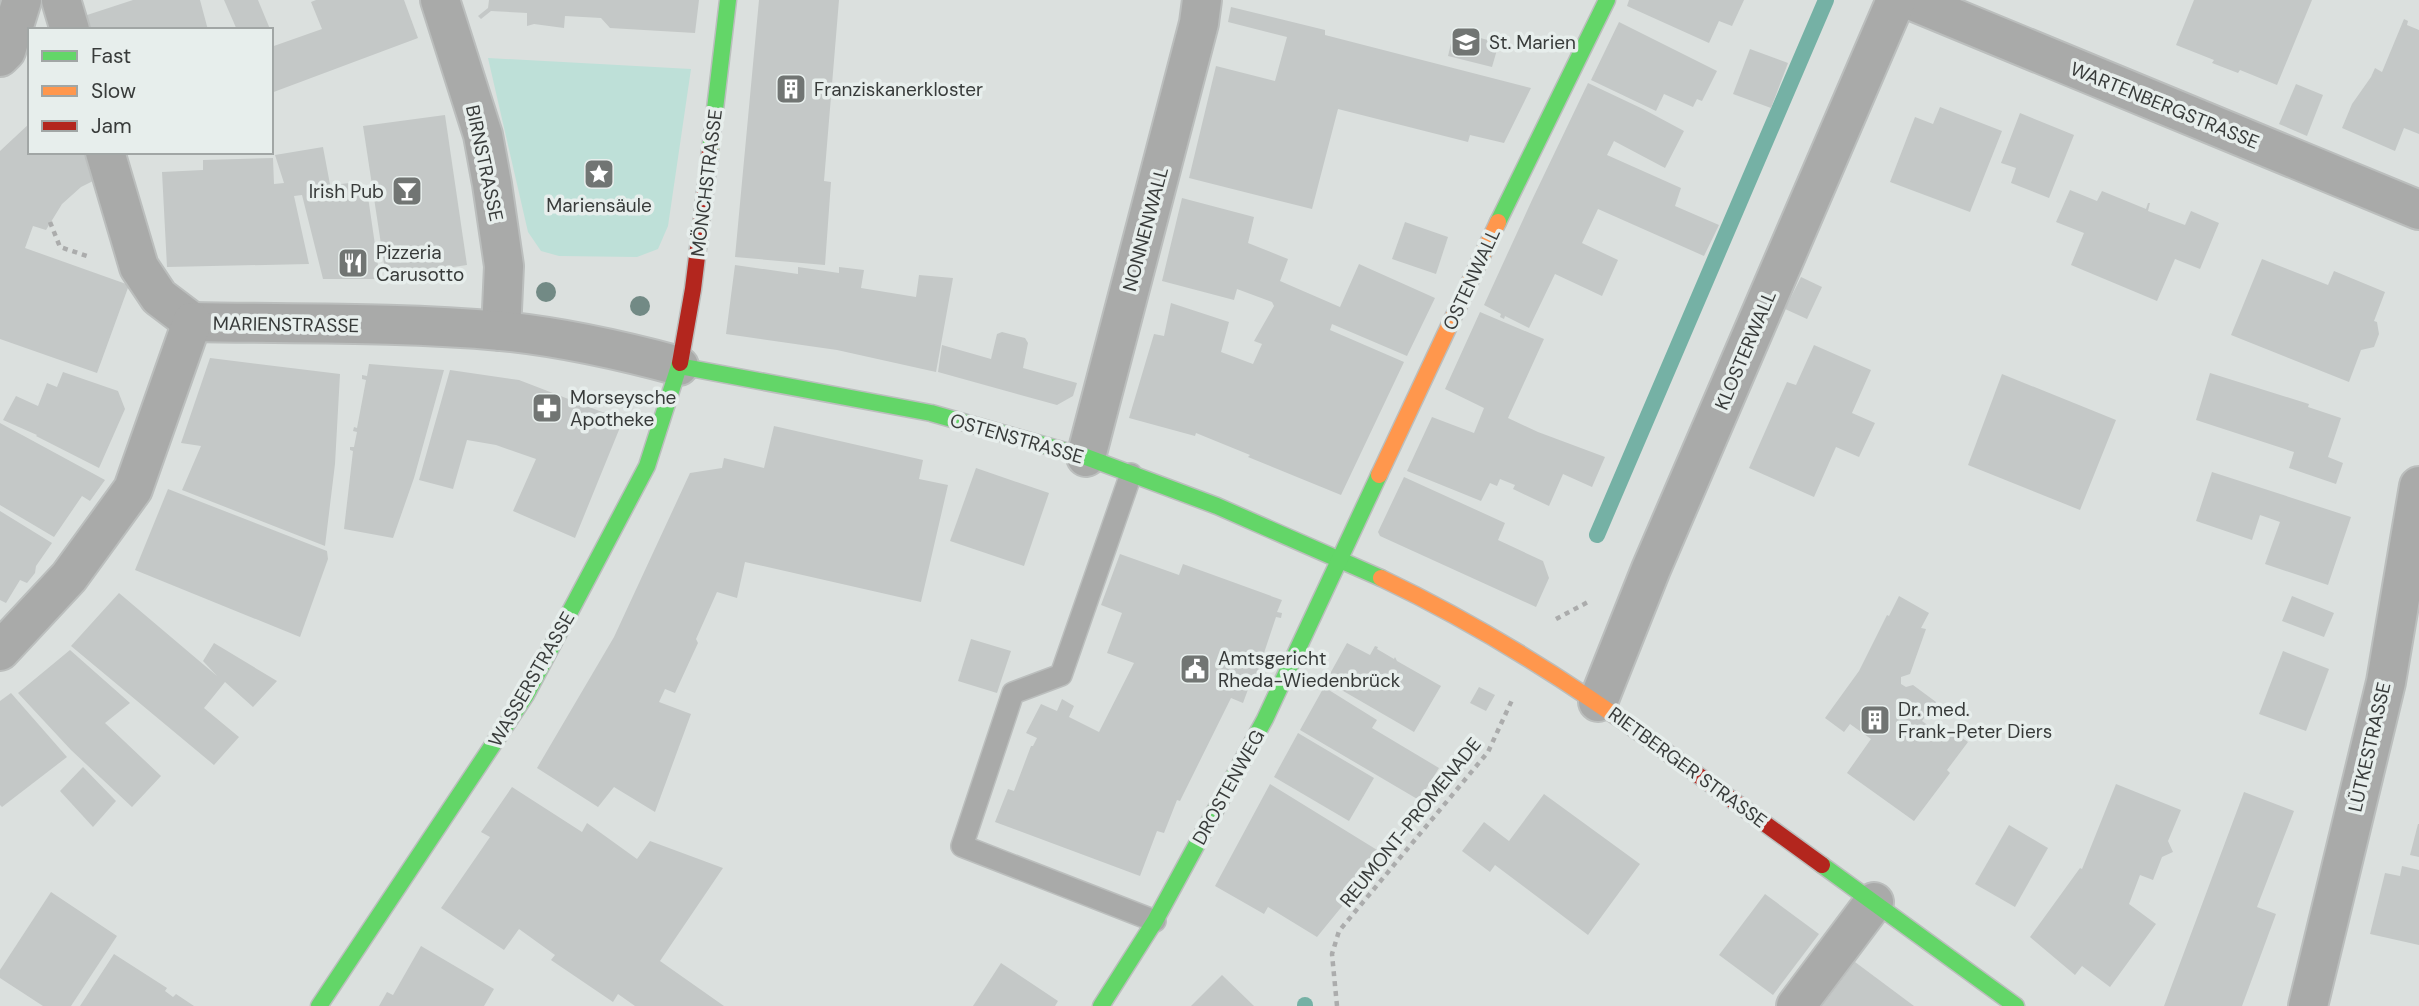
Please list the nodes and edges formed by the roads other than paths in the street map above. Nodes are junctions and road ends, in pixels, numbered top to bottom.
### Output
1 (22, 0) edge
2 (61, 0) edge
3 (440, 0) edge
4 (728, 0) edge
5 (1202, 0) edge
6 (1608, 0) edge
7 (1896, 0) edge
8 (1910, 0) edge
9 (69, 28) edge
10 (0, 57) edge
11 (106, 154) edge
12 (2419, 210) edge
13 (192, 322) junction
14 (501, 331) junction
15 (679, 366) junction
16 (1086, 457) junction
17 (1131, 474) junction
18 (2419, 486) edge
19 (1340, 559) junction
20 (0, 651) edge
21 (1598, 702) junction
22 (1874, 902) junction
23 (1155, 921) junction
24 (319, 1006) edge
25 (1101, 1006) edge
26 (1796, 1006) edge
27 (2016, 1006) edge
28 (2308, 1006) edge

1 - 10 street
2 - 9 street
3 - 14 street, BIRNSTRASSE
4 - 15 street, MÖNCHSTRASSE
5 - 16 street, NONNENWALL
6 - 19 street, OSTENWALL
7 - 21 street, KLOSTERWALL
8 - 12 street, WARTENBERGSTRASSE
11 - 13 street
13 - 14 street, MARIENSTRASSE
13 - 20 street, MARIENSTRASSE
14 - 15 street, MARIENSTRASSE
15 - 16 street, OSTENSTRASSE
15 - 24 street, WASSERSTRASSE
16 - 17 street, OSTENSTRASSE
17 - 19 street, OSTENSTRASSE
17 - 23 lane
18 - 28 street, LÜTKESTRASSE
19 - 21 street, RIETBERGER STRASSE
19 - 23 street, DROSTENWEG
21 - 22 street, RIETBERGER STRASSE
22 - 26 street
22 - 27 street, RIETBERGER STRASSE
23 - 25 street, DROSTENWEG

